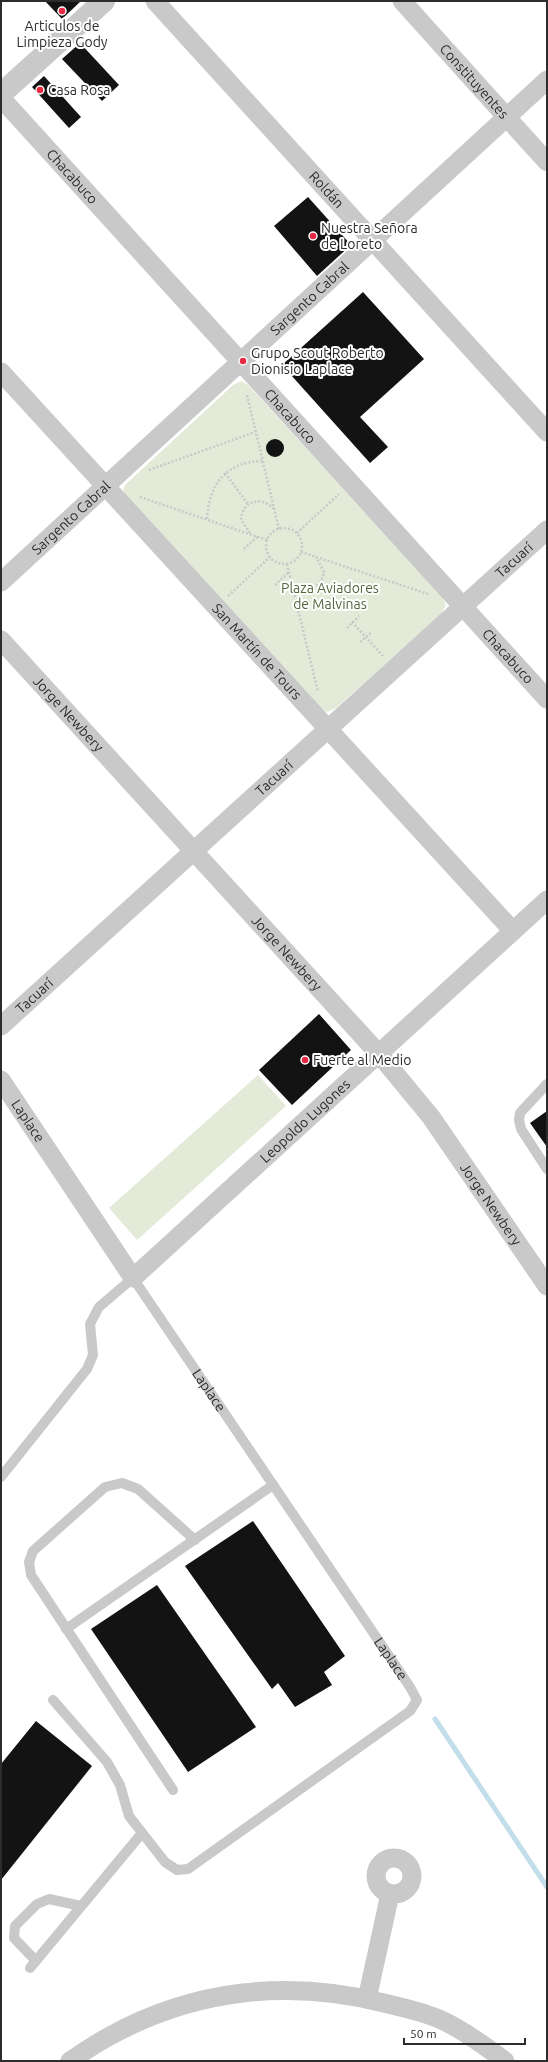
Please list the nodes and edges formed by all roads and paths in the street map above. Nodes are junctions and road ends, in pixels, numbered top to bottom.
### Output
1 (104, 1) edge
2 (155, 1) edge
3 (402, 1) edge
4 (547, 80) edge
5 (1, 94) edge
6 (1, 98) edge
7 (506, 118) junction
8 (547, 162) edge
9 (373, 240) junction
10 (241, 362) junction
11 (1, 372) edge
12 (246, 394) dead end
13 (255, 432) junction
14 (547, 432) edge
15 (262, 461) junction
16 (143, 472) dead end
17 (225, 473) junction
18 (351, 483) junction
19 (106, 486) junction
20 (135, 496) dead end
21 (248, 504) junction
22 (274, 509) junction
23 (207, 519) junction
24 (279, 529) junction
25 (547, 530) edge
26 (297, 533) junction
27 (251, 534) junction
28 (257, 536) junction
29 (267, 540) junction
30 (244, 549) dead end
31 (301, 552) junction
32 (270, 557) junction
33 (316, 557) junction
34 (287, 564) junction
35 (289, 572) junction
36 (291, 579) junction
37 (1, 582) edge
38 (275, 585) dead end
39 (434, 596) dead end
40 (463, 606) junction
41 (216, 607) junction
42 (359, 616) dead end
43 (352, 622) junction
44 (347, 628) dead end
45 (372, 632) dead end
46 (366, 637) junction
47 (1, 640) edge
48 (360, 642) dead end
49 (394, 668) junction
50 (320, 698) dead end
51 (547, 698) edge
52 (328, 729) junction
53 (194, 851) junction
54 (547, 900) edge
55 (513, 931) junction
56 (1, 1026) edge
57 (378, 1054) junction
58 (1, 1080) edge
59 (547, 1084) edge
60 (547, 1169) edge
61 (133, 1278) junction
62 (547, 1286) edge
63 (1, 1476) edge
64 (273, 1485) junction
65 (195, 1540) junction
66 (66, 1629) junction
67 (53, 1700) dead end
68 (173, 1790) dead end
69 (142, 1833) junction
70 (390, 1894) dead end
71 (81, 1906) junction
72 (367, 1999) junction
73 (70, 2061) edge
74 (505, 2061) edge

1 - 5 street
2 - 9 street, Roldán
3 - 7 street, Constituyentes
4 - 7 street, Sargento Cabral
6 - 10 street, Chacabuco
7 - 8 street, Constituyentes
7 - 9 street, Sargento Cabral
9 - 10 street, Sargento Cabral
9 - 14 street, Roldán
10 - 18 street, Chacabuco
10 - 19 street, Sargento Cabral
11 - 19 street, San Martín de Tours
12 - 13 path
13 - 15 path
13 - 16 path
15 - 17 path
15 - 22 path
17 - 21 path
17 - 23 path
18 - 26 path
18 - 40 street, Chacabuco
19 - 37 street, Sargento Cabral
19 - 41 street, San Martín de Tours
20 - 23 path
21 - 22 path
21 - 27 path
22 - 24 path
23 - 27 path
24 - 26 path
24 - 29 path
25 - 40 street, Tacuarí
26 - 31 path
27 - 28 path
28 - 29 path
28 - 30 path
29 - 32 path
31 - 33 path
31 - 34 path
32 - 34 path
32 - 41 path
33 - 36 path
33 - 39 path
34 - 35 path
35 - 36 path
35 - 38 path
36 - 50 path
40 - 49 street, Tacuarí
40 - 51 street, Chacabuco
41 - 52 street, San Martín de Tours
42 - 43 path
43 - 44 path
43 - 46 path
45 - 46 path
46 - 48 path
46 - 49 path
47 - 53 street, Jorge Newbery
49 - 52 street, Tacuarí
52 - 53 street, Tacuarí
52 - 55 street, San Martín de Tours
53 - 56 street, Tacuarí
53 - 57 street, Jorge Newbery
54 - 55 street, Leopoldo Lugones
55 - 57 street, Leopoldo Lugones
57 - 61 street, Leopoldo Lugones
57 - 62 street, Jorge Newbery
58 - 61 street, Laplace
59 - 60 lane
61 - 63 lane
61 - 64 lane, Laplace
64 - 65 lane
64 - 69 lane, Laplace
65 - 66 lane
65 - 66 lane
66 - 68 lane
67 - 69 lane
69 - 71 lane
70 - 72 street
71 - 71 lane
72 - 73 street
72 - 74 street

